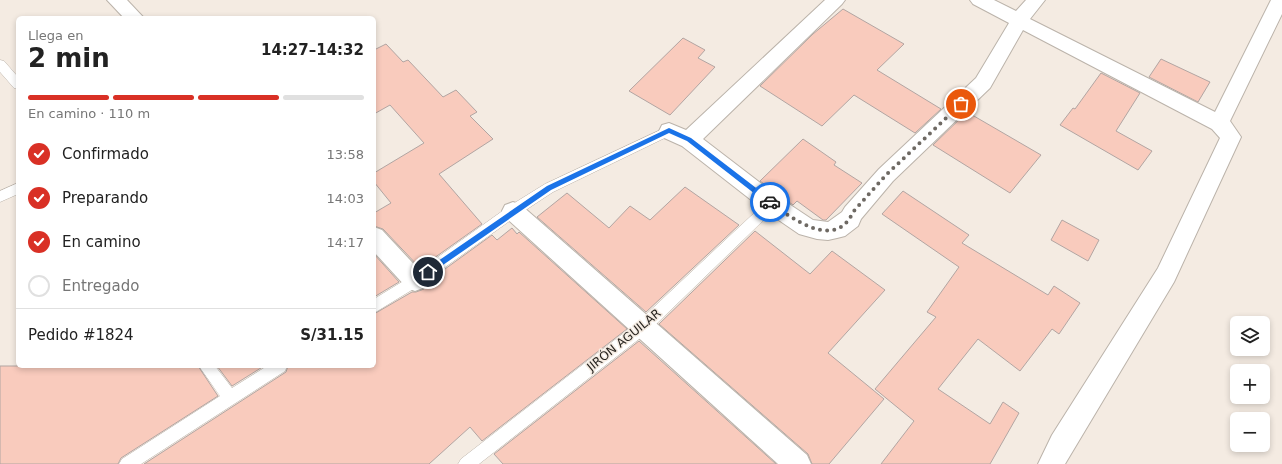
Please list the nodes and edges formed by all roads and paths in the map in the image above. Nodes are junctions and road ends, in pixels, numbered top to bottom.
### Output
1 (116, 0) edge
2 (836, 0) edge
3 (979, 0) edge
4 (1036, 0) edge
5 (1280, 0) edge
6 (132, 16) edge
7 (1020, 20) junction
8 (0, 64) edge
9 (16, 83) edge
10 (1219, 123) junction
11 (669, 131) joint
12 (689, 140) junction
13 (16, 189) edge
14 (0, 197) edge
15 (772, 204) junction
16 (513, 211) junction
17 (376, 239) edge
18 (416, 281) junction
19 (376, 306) edge
20 (643, 327) junction
21 (208, 368) edge
22 (277, 368) edge
23 (230, 397) junction
24 (127, 464) edge
25 (466, 464) edge
26 (798, 464) edge
27 (1051, 464) edge

1 - 6 street
2 - 12 street
3 - 7 street
4 - 7 street
5 - 10 street
7 - 10 street
7 - 15 street
8 - 9 lane
10 - 27 street
11 - 12 street
11 - 16 lane
12 - 15 street
13 - 14 lane
15 - 20 lane, JIRÓN AGUILAR
16 - 18 lane
16 - 20 street
17 - 18 street
18 - 19 lane
20 - 25 lane, JIRÓN AGUILAR
20 - 26 street
21 - 23 lane
22 - 23 lane
23 - 24 lane

